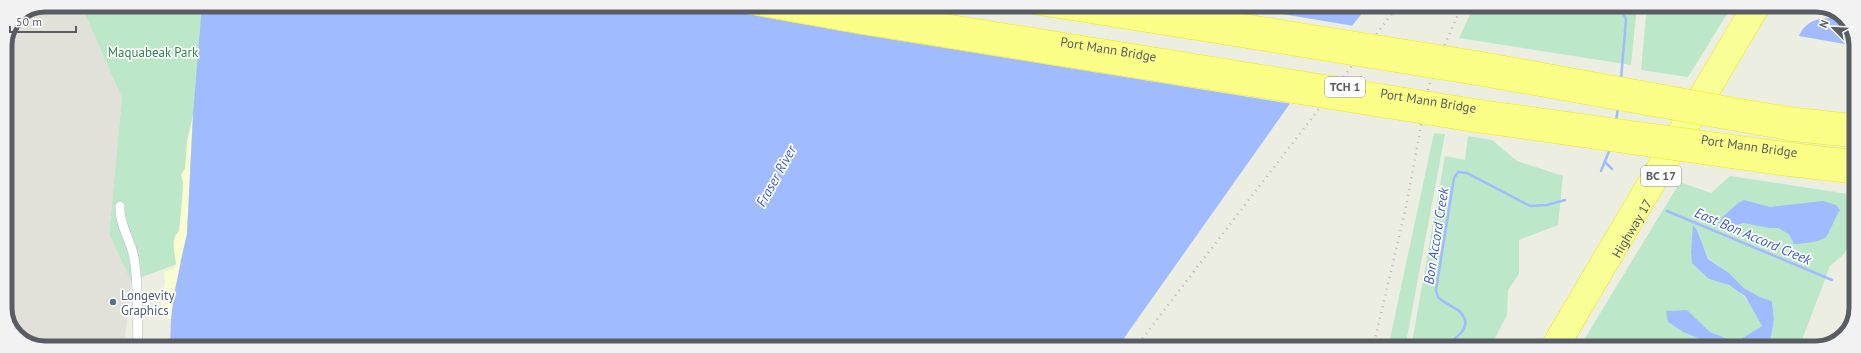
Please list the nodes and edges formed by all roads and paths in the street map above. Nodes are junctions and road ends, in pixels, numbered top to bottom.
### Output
1 (788, 12) edge
2 (879, 12) edge
3 (1075, 12) edge
4 (1177, 12) edge
5 (1745, 12) edge
6 (1759, 12) edge
7 (1849, 122) edge
8 (1849, 138) edge
9 (1849, 158) edge
10 (1849, 174) edge
11 (120, 206) dead end
12 (138, 341) edge
13 (1551, 341) edge
14 (1565, 341) edge

1 - 10 highway, bridge
2 - 9 highway, Port Mann Bridge / TCH 1, bridge
3 - 8 highway, Port Mann Bridge / TCH 1, bridge
4 - 7 highway, bridge
5 - 13 highway, Highway 17 / BC 17
6 - 14 highway, Highway 17 / BC 17
11 - 12 street

